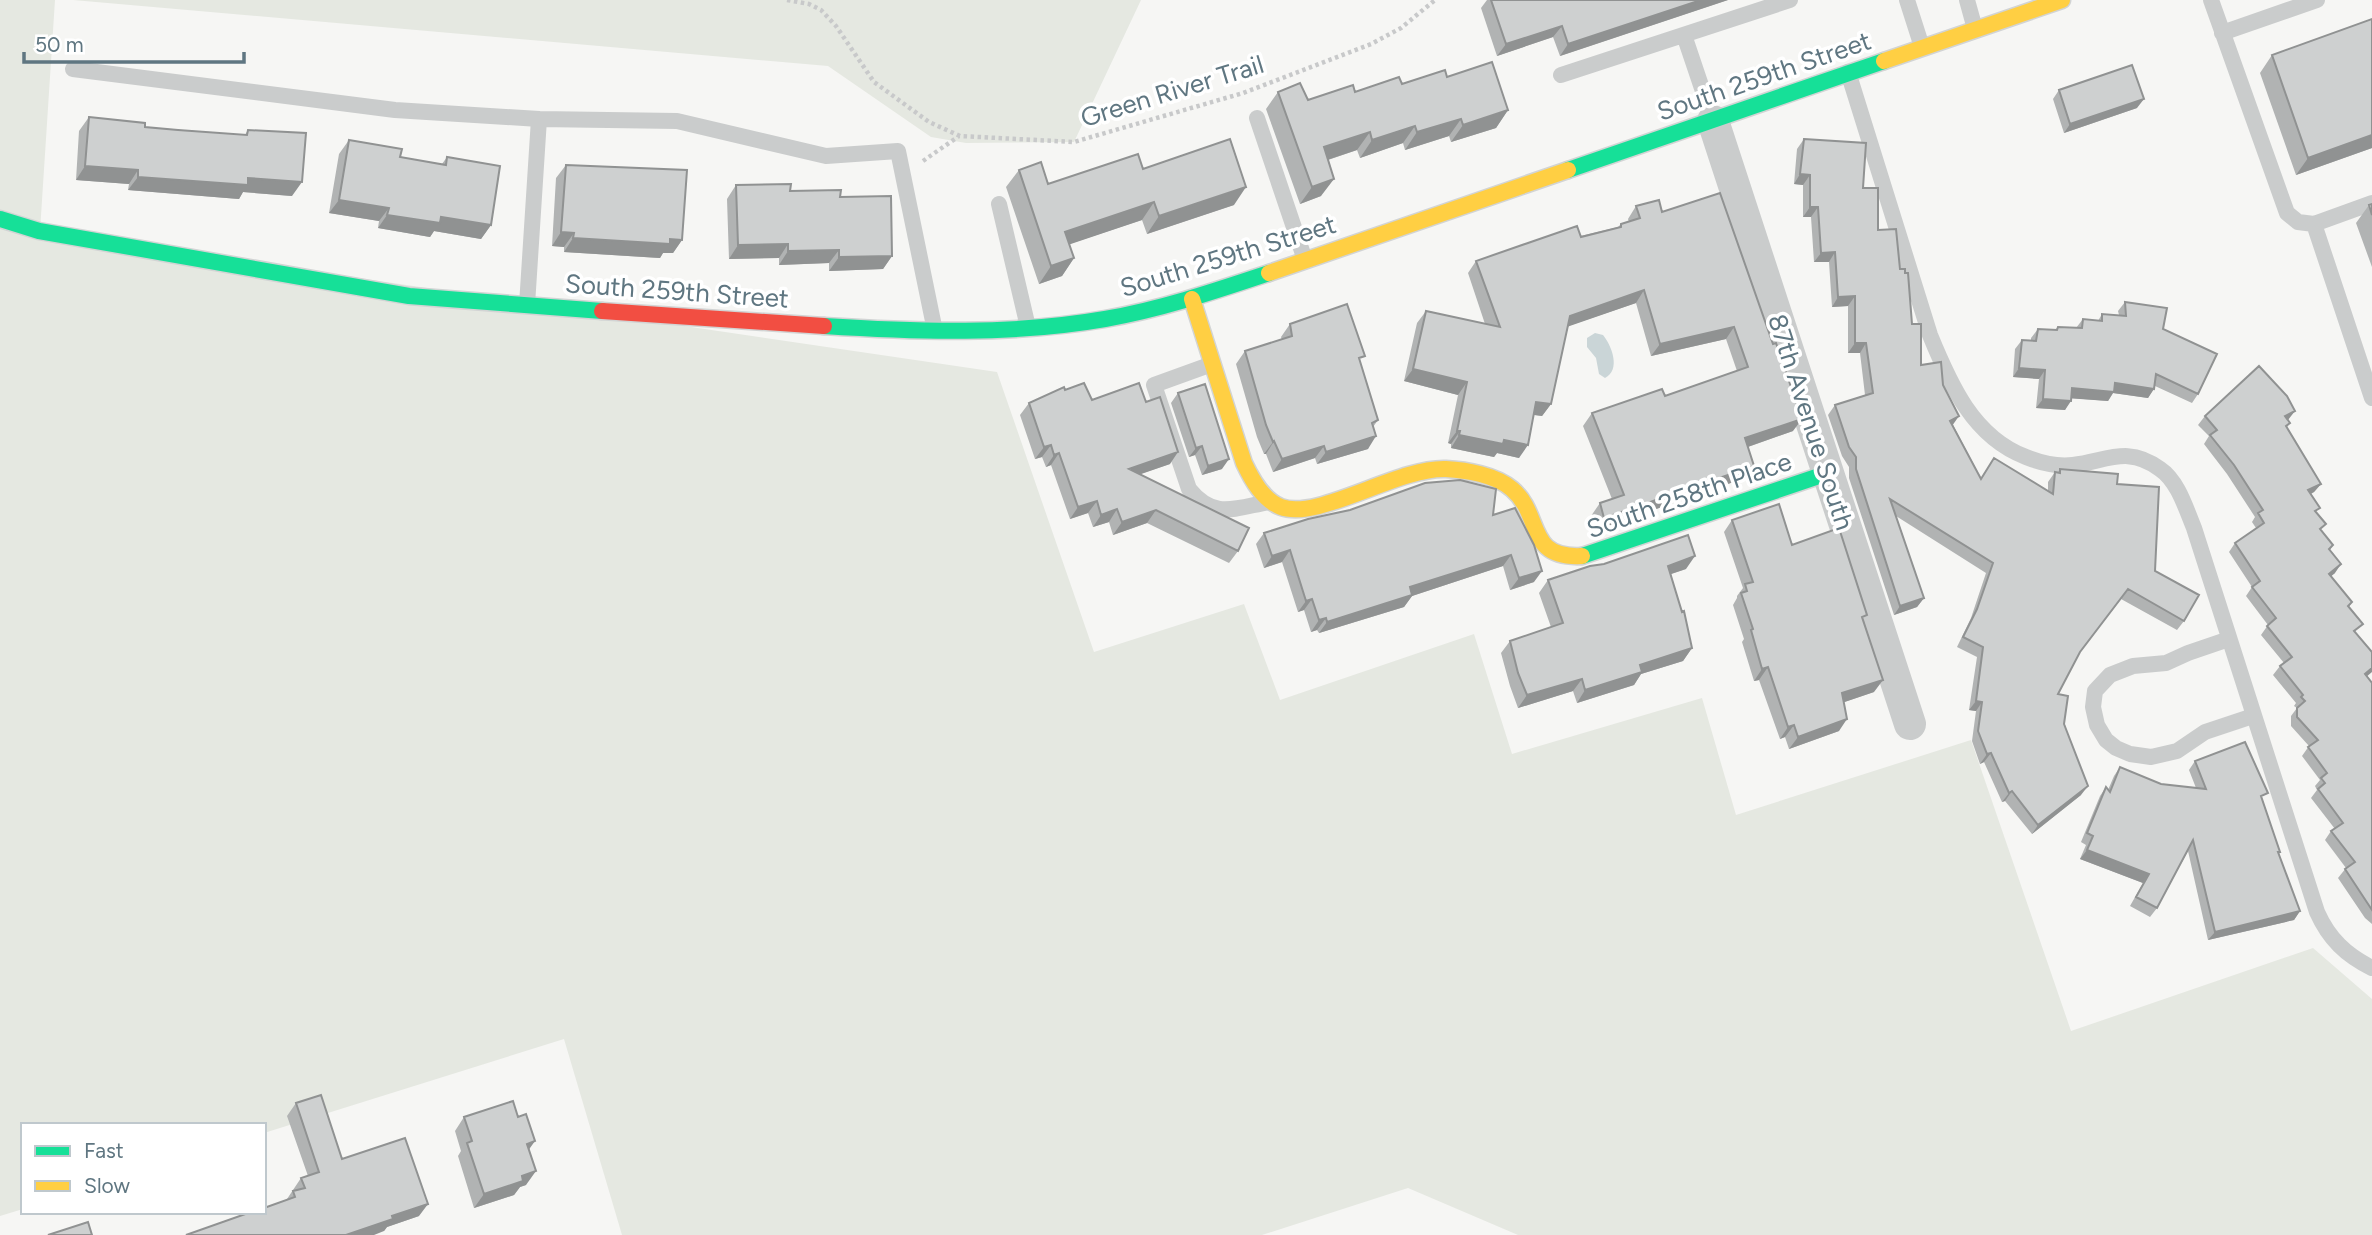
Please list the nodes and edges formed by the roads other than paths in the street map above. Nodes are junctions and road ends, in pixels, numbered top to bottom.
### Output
1 (1790, 0) edge
2 (1907, 0) edge
3 (1967, 0) edge
4 (2062, 0) edge
5 (2211, 0) edge
6 (2317, 0) edge
7 (2044, 3) edge
8 (1975, 29) junction
9 (2222, 33) junction
10 (1684, 35) junction
11 (1922, 47) junction
12 (73, 69) dead end
13 (1848, 72) junction
14 (1561, 75) dead end
15 (1257, 118) dead end
16 (539, 119) junction
17 (1713, 121) junction
18 (2372, 203) edge
19 (999, 204) dead end
20 (0, 219) edge
21 (2314, 224) junction
22 (1305, 260) junction
23 (1192, 299) junction
24 (527, 305) junction
25 (1028, 327) junction
26 (935, 331) junction
27 (1212, 364) junction
28 (2372, 398) edge
29 (1828, 474) junction
30 (1271, 502) junction
31 (2230, 639) junction
32 (2253, 716) junction
33 (1910, 724) dead end
34 (2372, 968) edge

1 - 10 lane
2 - 11 lane
3 - 8 lane
4 - 7 street, South 259th Street
5 - 9 lane
6 - 9 lane
7 - 8 street, South 259th Street
8 - 11 street, South 259th Street
9 - 21 lane
10 - 14 lane
10 - 17 lane
11 - 13 street, South 259th Street
12 - 16 lane
13 - 17 street, South 259th Street
13 - 31 lane
15 - 22 lane
16 - 24 lane
16 - 26 lane
17 - 22 street, South 259th Street
17 - 29 street, 87th Avenue South
18 - 21 lane
19 - 25 lane
20 - 24 street, South 259th Street
21 - 28 lane
22 - 23 street, South 259th Street
23 - 25 street, South 259th Street
23 - 27 street
24 - 26 street, South 259th Street
25 - 26 street, South 259th Street
27 - 30 street
27 - 30 lane
29 - 30 street, South 258th Place
29 - 33 street, 87th Avenue South
31 - 32 lane
31 - 32 lane
32 - 34 lane

